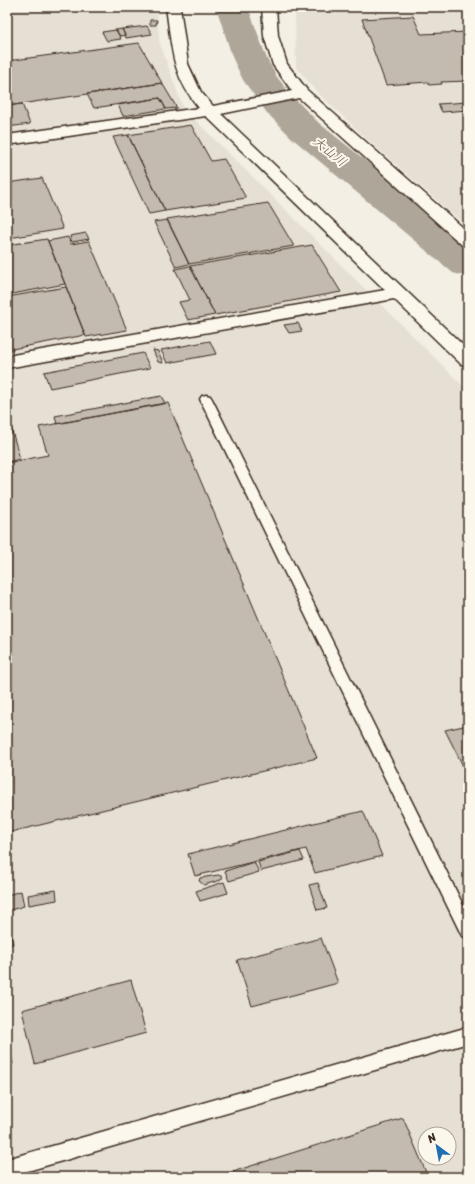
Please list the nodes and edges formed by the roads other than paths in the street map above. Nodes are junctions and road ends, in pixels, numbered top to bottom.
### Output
1 (173, 7) edge
2 (269, 7) edge
3 (297, 94) junction
4 (217, 110) junction
5 (7, 140) edge
6 (468, 241) edge
7 (398, 294) junction
8 (468, 360) edge
9 (7, 362) edge
10 (206, 399) dead end
11 (468, 931) edge
12 (468, 1035) edge
13 (7, 1168) edge

1 - 4 street
2 - 3 street
3 - 4 street
3 - 6 street
4 - 5 street
4 - 7 street
7 - 8 street
7 - 9 street
10 - 11 lane
12 - 13 lane

